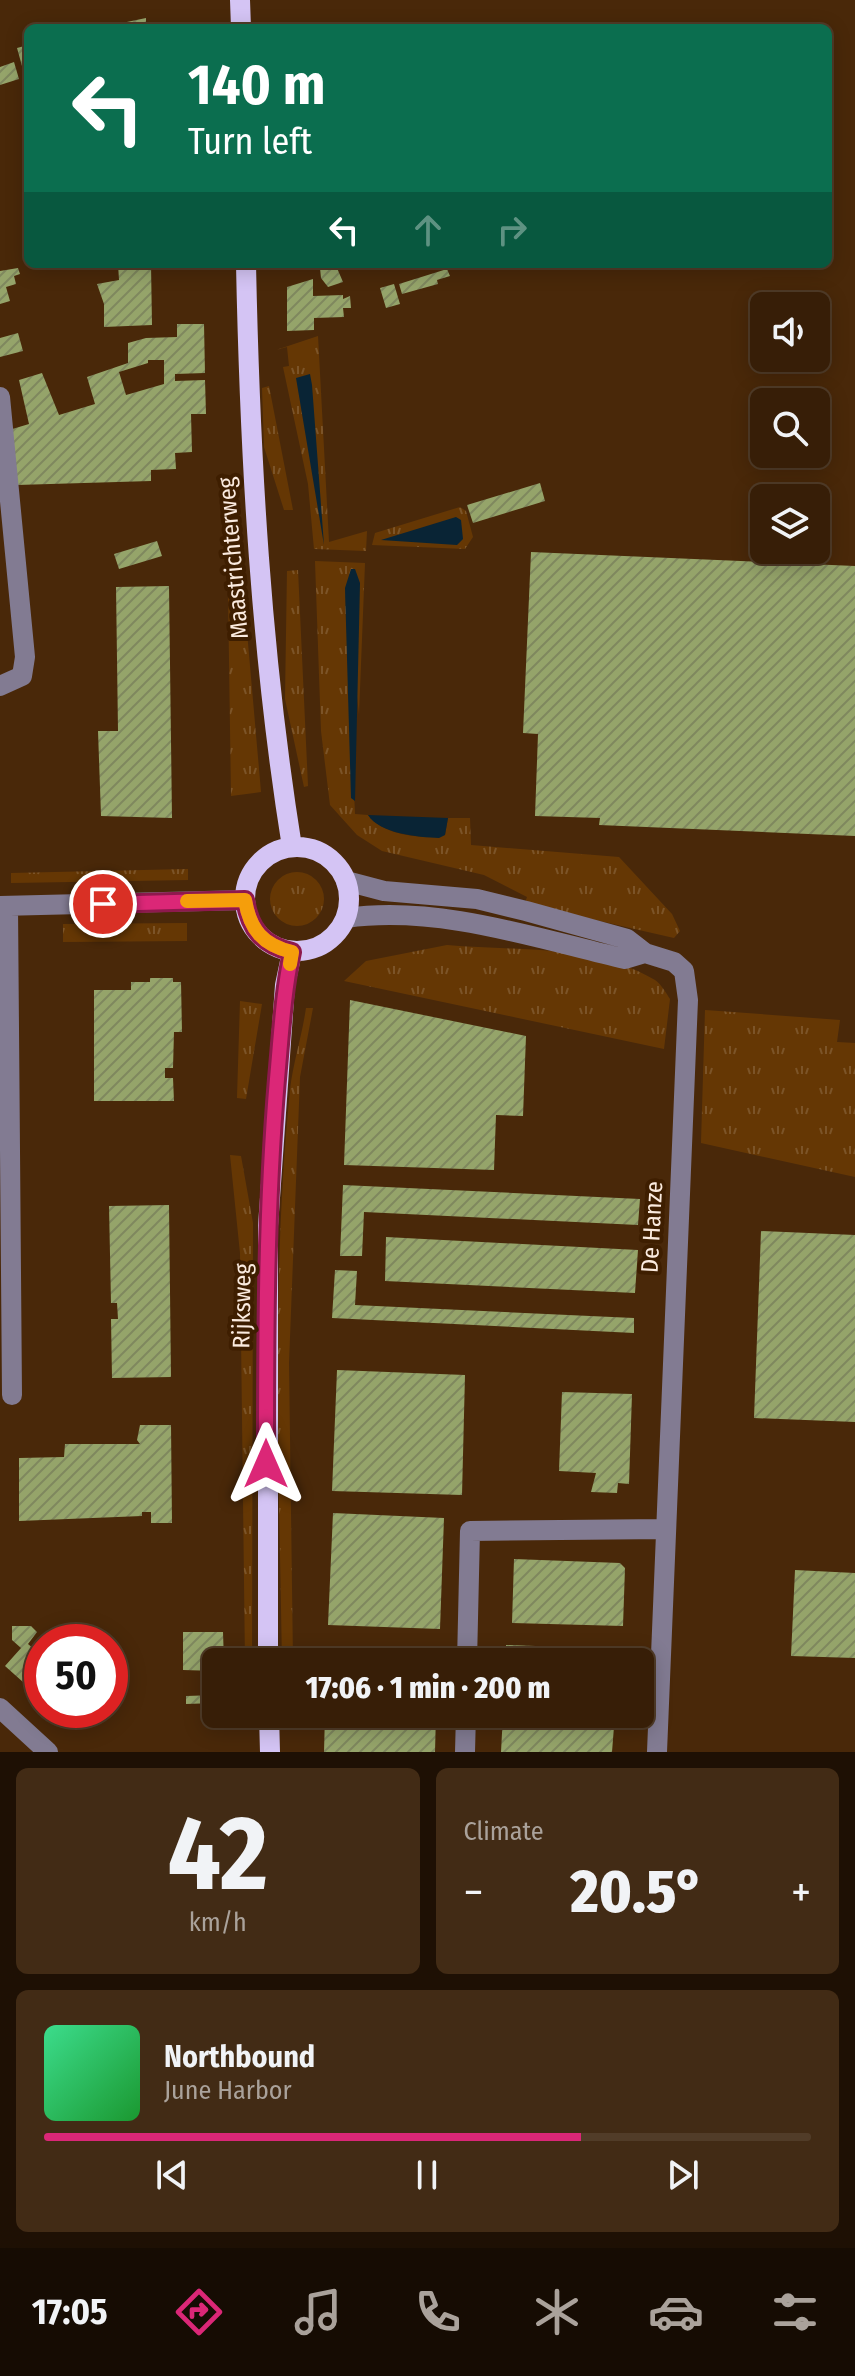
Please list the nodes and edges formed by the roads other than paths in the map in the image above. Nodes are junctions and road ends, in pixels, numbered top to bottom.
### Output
1 (240, 0) edge
2 (241, 24) edge
3 (246, 268) edge
4 (0, 397) edge
5 (0, 686) edge
6 (292, 847) junction
7 (346, 881) junction
8 (245, 900) junction
9 (4, 906) edge
10 (346, 918) junction
11 (292, 952) junction
12 (645, 953) junction
13 (12, 1395) dead end
14 (665, 1529) junction
15 (268, 1648) edge
16 (467, 1648) edge
17 (1, 1710) edge
18 (269, 1728) edge
19 (466, 1728) edge
20 (48, 1752) edge
21 (270, 1752) edge
22 (465, 1752) edge
23 (657, 1752) edge

1 - 2 main road
3 - 6 main road, Maastrichterweg
4 - 5 street
6 - 7 main road
6 - 8 main road
7 - 10 main road
7 - 12 street, De Hanze
8 - 9 street
8 - 11 main road
9 - 13 street
10 - 11 main road
10 - 12 street, De Hanze
11 - 15 main road, Rijksweg
12 - 14 street, De Hanze
14 - 16 street
14 - 23 street, De Hanze
17 - 20 street
18 - 21 main road
19 - 22 street

